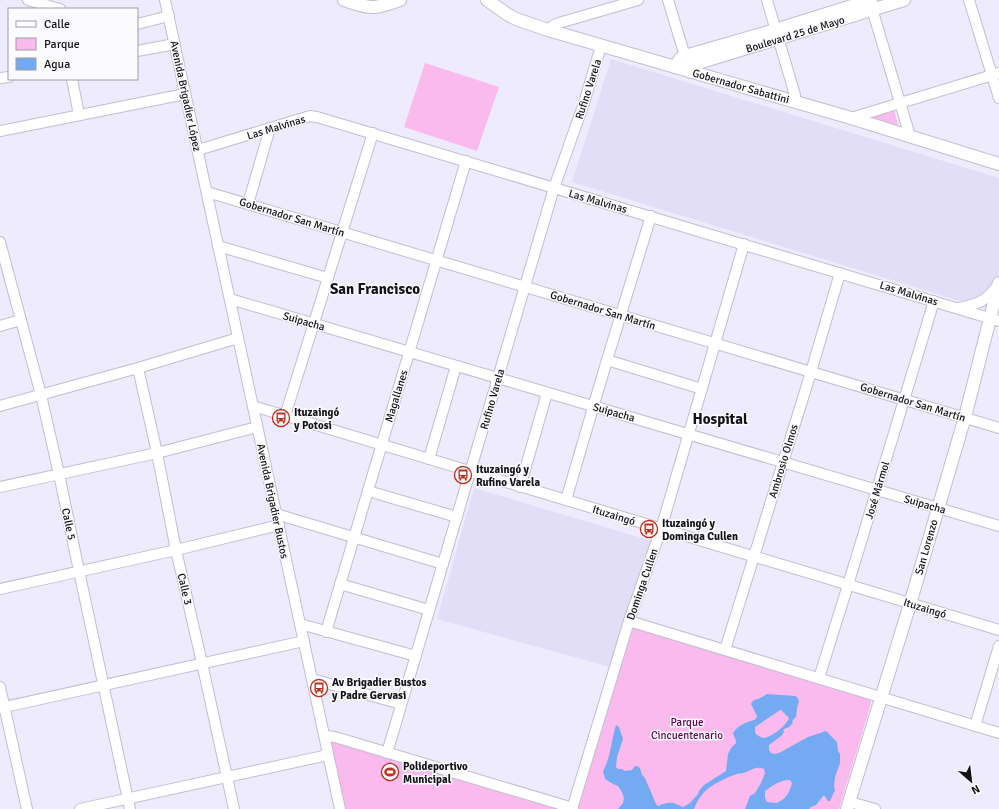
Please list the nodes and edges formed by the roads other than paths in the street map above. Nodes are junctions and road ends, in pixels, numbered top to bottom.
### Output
1 (28, 0) edge
2 (166, 0) edge
3 (344, 0) edge
4 (400, 0) edge
5 (487, 0) edge
6 (638, 0) edge
7 (668, 0) edge
8 (767, 0) edge
9 (904, 0) edge
10 (969, 0) edge
11 (358, 2) edge
12 (870, 3) edge
13 (56, 8) edge
14 (169, 16) junction
15 (138, 24) edge
16 (548, 30) junction
17 (777, 34) junction
18 (175, 44) junction
19 (601, 46) junction
20 (138, 51) edge
21 (685, 56) junction
22 (675, 67) junction
23 (693, 69) junction
24 (996, 74) edge
25 (72, 80) edge
26 (186, 94) junction
27 (999, 98) edge
28 (795, 102) junction
29 (901, 103) junction
30 (79, 116) junction
31 (852, 118) junction
32 (270, 128) junction
33 (0, 131) edge
34 (372, 133) junction
35 (910, 136) junction
36 (198, 150) junction
37 (466, 161) junction
38 (999, 164) edge
39 (554, 188) junction
40 (206, 192) junction
41 (248, 204) junction
42 (651, 216) junction
43 (342, 232) junction
44 (0, 244) edge
45 (744, 244) junction
46 (218, 246) junction
47 (436, 260) junction
48 (840, 273) junction
49 (328, 278) junction
50 (999, 284) edge
51 (525, 287) junction
52 (230, 299) junction
53 (934, 301) junction
54 (958, 308) junction
55 (621, 315) junction
56 (995, 319) edge
57 (21, 320) junction
58 (314, 324) junction
59 (0, 326) edge
60 (238, 338) junction
61 (715, 343) junction
62 (409, 352) junction
63 (607, 360) junction
64 (456, 366) junction
65 (138, 368) junction
66 (811, 372) junction
67 (498, 378) junction
68 (702, 389) junction
69 (547, 393) junction
70 (41, 395) junction
71 (904, 399) junction
72 (0, 406) edge
73 (253, 406) junction
74 (593, 406) junction
75 (285, 416) junction
76 (965, 418) junction
77 (257, 427) junction
78 (999, 428) edge
79 (689, 434) junction
80 (382, 445) junction
81 (157, 452) junction
82 (429, 459) junction
83 (783, 462) junction
84 (470, 472) junction
85 (59, 474) junction
86 (0, 487) edge
87 (520, 487) junction
88 (877, 490) junction
89 (368, 491) junction
90 (566, 500) junction
91 (938, 508) junction
92 (276, 514) junction
93 (457, 517) junction
94 (279, 526) junction
95 (999, 526) edge
96 (660, 529) junction
97 (354, 538) junction
98 (176, 550) junction
99 (754, 557) junction
100 (443, 564) junction
101 (79, 571) junction
102 (340, 584) junction
103 (848, 585) junction
104 (0, 589) edge
105 (910, 604) junction
106 (429, 610) junction
107 (629, 621) junction
108 (300, 624) junction
109 (999, 630) edge
110 (326, 632) junction
111 (304, 641) junction
112 (999, 646) edge
113 (725, 650) junction
114 (416, 656) junction
115 (202, 663) junction
116 (819, 678) junction
117 (312, 679) junction
118 (104, 685) junction
119 (0, 687) edge
120 (882, 697) junction
121 (401, 704) junction
122 (2, 707) edge
123 (975, 726) junction
124 (999, 733) edge
125 (324, 736) junction
126 (387, 752) junction
127 (328, 755) junction
128 (227, 777) junction
129 (128, 798) junction
130 (848, 805) edge
131 (572, 808) edge
132 (27, 809) edge
133 (80, 809) edge
134 (130, 809) edge
135 (234, 809) edge
136 (340, 809) edge
137 (875, 809) edge

1 - 13 street
2 - 14 street, Avenida Brigadier López
3 - 11 main road
4 - 11 main road
5 - 16 main road, Gobernador Sabattini
6 - 16 street
7 - 21 street
8 - 17 street
9 - 12 main road, Boulevard 25 de Mayo
10 - 24 street
12 - 17 main road, Boulevard 25 de Mayo
12 - 29 street
14 - 15 street
14 - 18 street, Avenida Brigadier López
16 - 19 main road, Gobernador Sabattini
17 - 21 main road, Boulevard 25 de Mayo
17 - 23 main road, Boulevard 25 de Mayo
17 - 28 street
18 - 20 street
18 - 26 street, Avenida Brigadier López
19 - 22 main road, Gobernador Sabattini
19 - 39 street, Rufino Varela
21 - 22 main road
21 - 23 street
22 - 23 main road, Gobernador Sabattini
23 - 28 main road, Gobernador Sabattini
24 - 27 street
24 - 29 street
25 - 30 street
26 - 30 street
26 - 36 street, Avenida Brigadier López
28 - 31 main road, Gobernador Sabattini
29 - 31 street
29 - 35 street
30 - 33 street
31 - 35 main road, Gobernador Sabattini
32 - 34 street, Las Malvinas
32 - 36 street, Las Malvinas
32 - 41 street
34 - 37 street, Las Malvinas
34 - 43 street
35 - 38 main road, Gobernador Sabattini
36 - 40 street, Avenida Brigadier López
37 - 39 street, Las Malvinas
37 - 47 street, Magallanes
39 - 42 street, Las Malvinas
39 - 51 street, Rufino Varela
40 - 41 street, Gobernador San Martín
40 - 46 street, Avenida Brigadier Bustos
41 - 43 street, Gobernador San Martín
42 - 45 street, Las Malvinas
42 - 55 street
43 - 47 street, Gobernador San Martín
43 - 49 street
44 - 57 street, Calle 5
45 - 48 street, Las Malvinas
45 - 61 street, Dominga Cullen
46 - 49 street
46 - 52 street, Avenida Brigadier Bustos
47 - 51 street, Gobernador San Martín
47 - 62 street, Magallanes
48 - 53 street, Las Malvinas
48 - 66 street, Ambrosio Olmos
49 - 58 street
50 - 54 street
50 - 56 main road, San Lorenzo
51 - 55 street, Gobernador San Martín
51 - 67 street, Rufino Varela
52 - 58 street, Suipacha
52 - 60 street, Avenida Brigadier Bustos
53 - 54 street, Las Malvinas
53 - 71 street, José Mármol
54 - 56 street, Las Malvinas
55 - 61 street, Gobernador San Martín
55 - 63 street
56 - 76 main road, San Lorenzo
57 - 59 street
57 - 70 street, Calle 5
58 - 62 street, Suipacha
58 - 75 street
60 - 65 street
60 - 73 street, Avenida Brigadier Bustos
61 - 66 street, Gobernador San Martín
61 - 68 street, Dominga Cullen
62 - 64 street, Suipacha
62 - 80 street, Magallanes
63 - 68 street
63 - 74 street
64 - 67 street, Suipacha
64 - 82 street
65 - 70 street
65 - 81 street, Calle 3
66 - 71 street, Gobernador San Martín
66 - 83 street, Ambrosio Olmos
67 - 69 street, Suipacha
67 - 84 street, Rufino Varela
68 - 79 street, Dominga Cullen
69 - 74 street, Suipacha
69 - 87 street
70 - 72 street
70 - 85 street, Calle 5
71 - 76 street, Gobernador San Martín
71 - 88 street, José Mármol
73 - 75 street, Ituzaingó
73 - 77 street, Avenida Brigadier Bustos
74 - 79 street, Suipacha
74 - 90 street
75 - 80 street, Ituzaingó
76 - 78 street, Gobernador San Martín
76 - 91 main road, San Lorenzo
77 - 81 street
77 - 92 street, Avenida Brigadier Bustos
79 - 83 street, Suipacha
79 - 96 street, Dominga Cullen
80 - 82 street, Ituzaingó
80 - 89 street, Magallanes
81 - 85 street
81 - 98 street, Calle 3
82 - 84 street, Ituzaingó
83 - 88 street, Suipacha
83 - 99 street, Ambrosio Olmos
84 - 87 street, Ituzaingó
84 - 93 street, Rufino Varela
85 - 86 street
85 - 101 street, Calle 5
87 - 90 street, Ituzaingó
88 - 91 street, Suipacha
88 - 103 street, José Mármol
89 - 93 street
89 - 97 street, Magallanes
90 - 96 street, Ituzaingó
91 - 95 street, Suipacha
91 - 105 main road, San Lorenzo
92 - 94 street, Avenida Brigadier Bustos
92 - 97 street
93 - 100 street, Rufino Varela
94 - 98 street
94 - 108 street, Avenida Brigadier Bustos
96 - 99 street, Ituzaingó
96 - 107 street, Dominga Cullen
97 - 100 street
97 - 102 street, Magallanes
98 - 101 street
98 - 115 street, Calle 3
99 - 103 street, Ituzaingó
99 - 113 street, Ambrosio Olmos
100 - 106 street, Rufino Varela
101 - 104 street
101 - 118 street, Calle 5
102 - 106 street
102 - 110 street, Magallanes
103 - 105 street, Ituzaingó
103 - 116 street, José Mármol
105 - 109 street, Ituzaingó
105 - 120 main road, San Lorenzo
106 - 114 street, Rufino Varela
107 - 113 street
107 - 131 street, Dominga Cullen
108 - 110 street
108 - 111 street, Avenida Brigadier Bustos
110 - 114 street
111 - 115 street
111 - 117 street, Avenida Brigadier Bustos
112 - 123 street
113 - 116 street
114 - 121 street, Rufino Varela
115 - 118 street
115 - 128 street, Calle 3
116 - 120 street
117 - 121 street
117 - 125 street, Avenida Brigadier Bustos
118 - 122 street
118 - 129 street, Calle 5
119 - 122 street
120 - 123 street
120 - 130 main road, San Lorenzo
121 - 126 street, Rufino Varela
122 - 132 street
123 - 124 street
125 - 126 street
125 - 127 street, Avenida Brigadier Bustos
126 - 131 street
127 - 128 street
127 - 136 street, Avenida Brigadier Bustos
128 - 129 street
128 - 135 street, Calle 3
129 - 133 street
129 - 134 street, Calle 5
130 - 137 street

